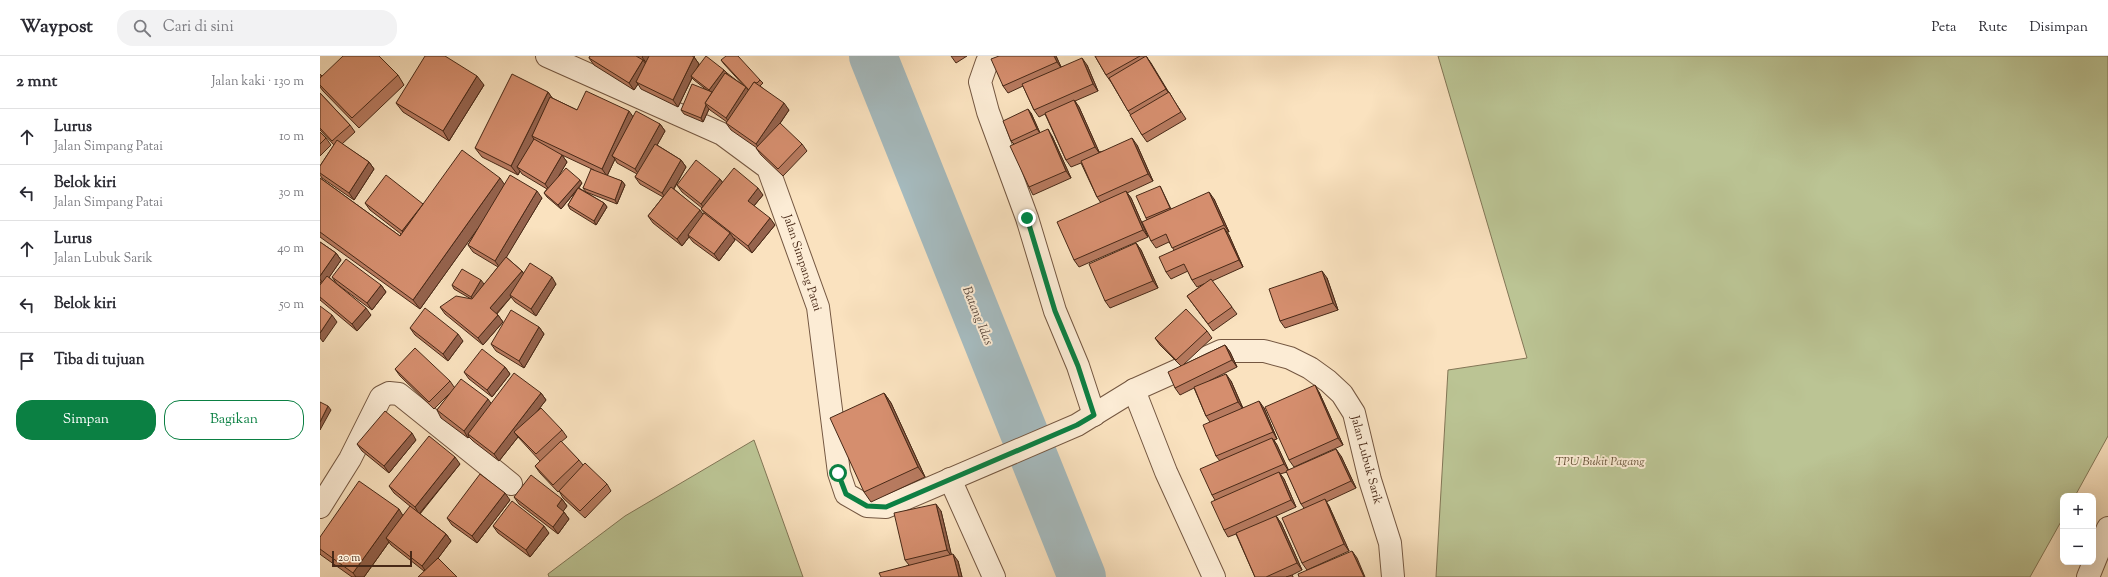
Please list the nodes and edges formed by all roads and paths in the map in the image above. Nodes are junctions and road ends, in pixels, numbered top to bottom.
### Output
1 (546, 56) edge
2 (992, 56) edge
3 (1134, 390) junction
4 (1086, 420) junction
5 (956, 477) junction
6 (511, 484) dead end
7 (320, 507) edge
8 (2108, 528) edge
9 (994, 577) edge
10 (1214, 577) edge
11 (1393, 577) edge
12 (2088, 577) edge

1 - 5 street, Jalan Simpang Patai
2 - 4 street
3 - 4 street, Jalan Lubuk Sarik
3 - 10 street
3 - 11 street, Jalan Lubuk Sarik
4 - 5 street, Jalan Lubuk Sarik
5 - 9 street
6 - 7 street
8 - 12 street

